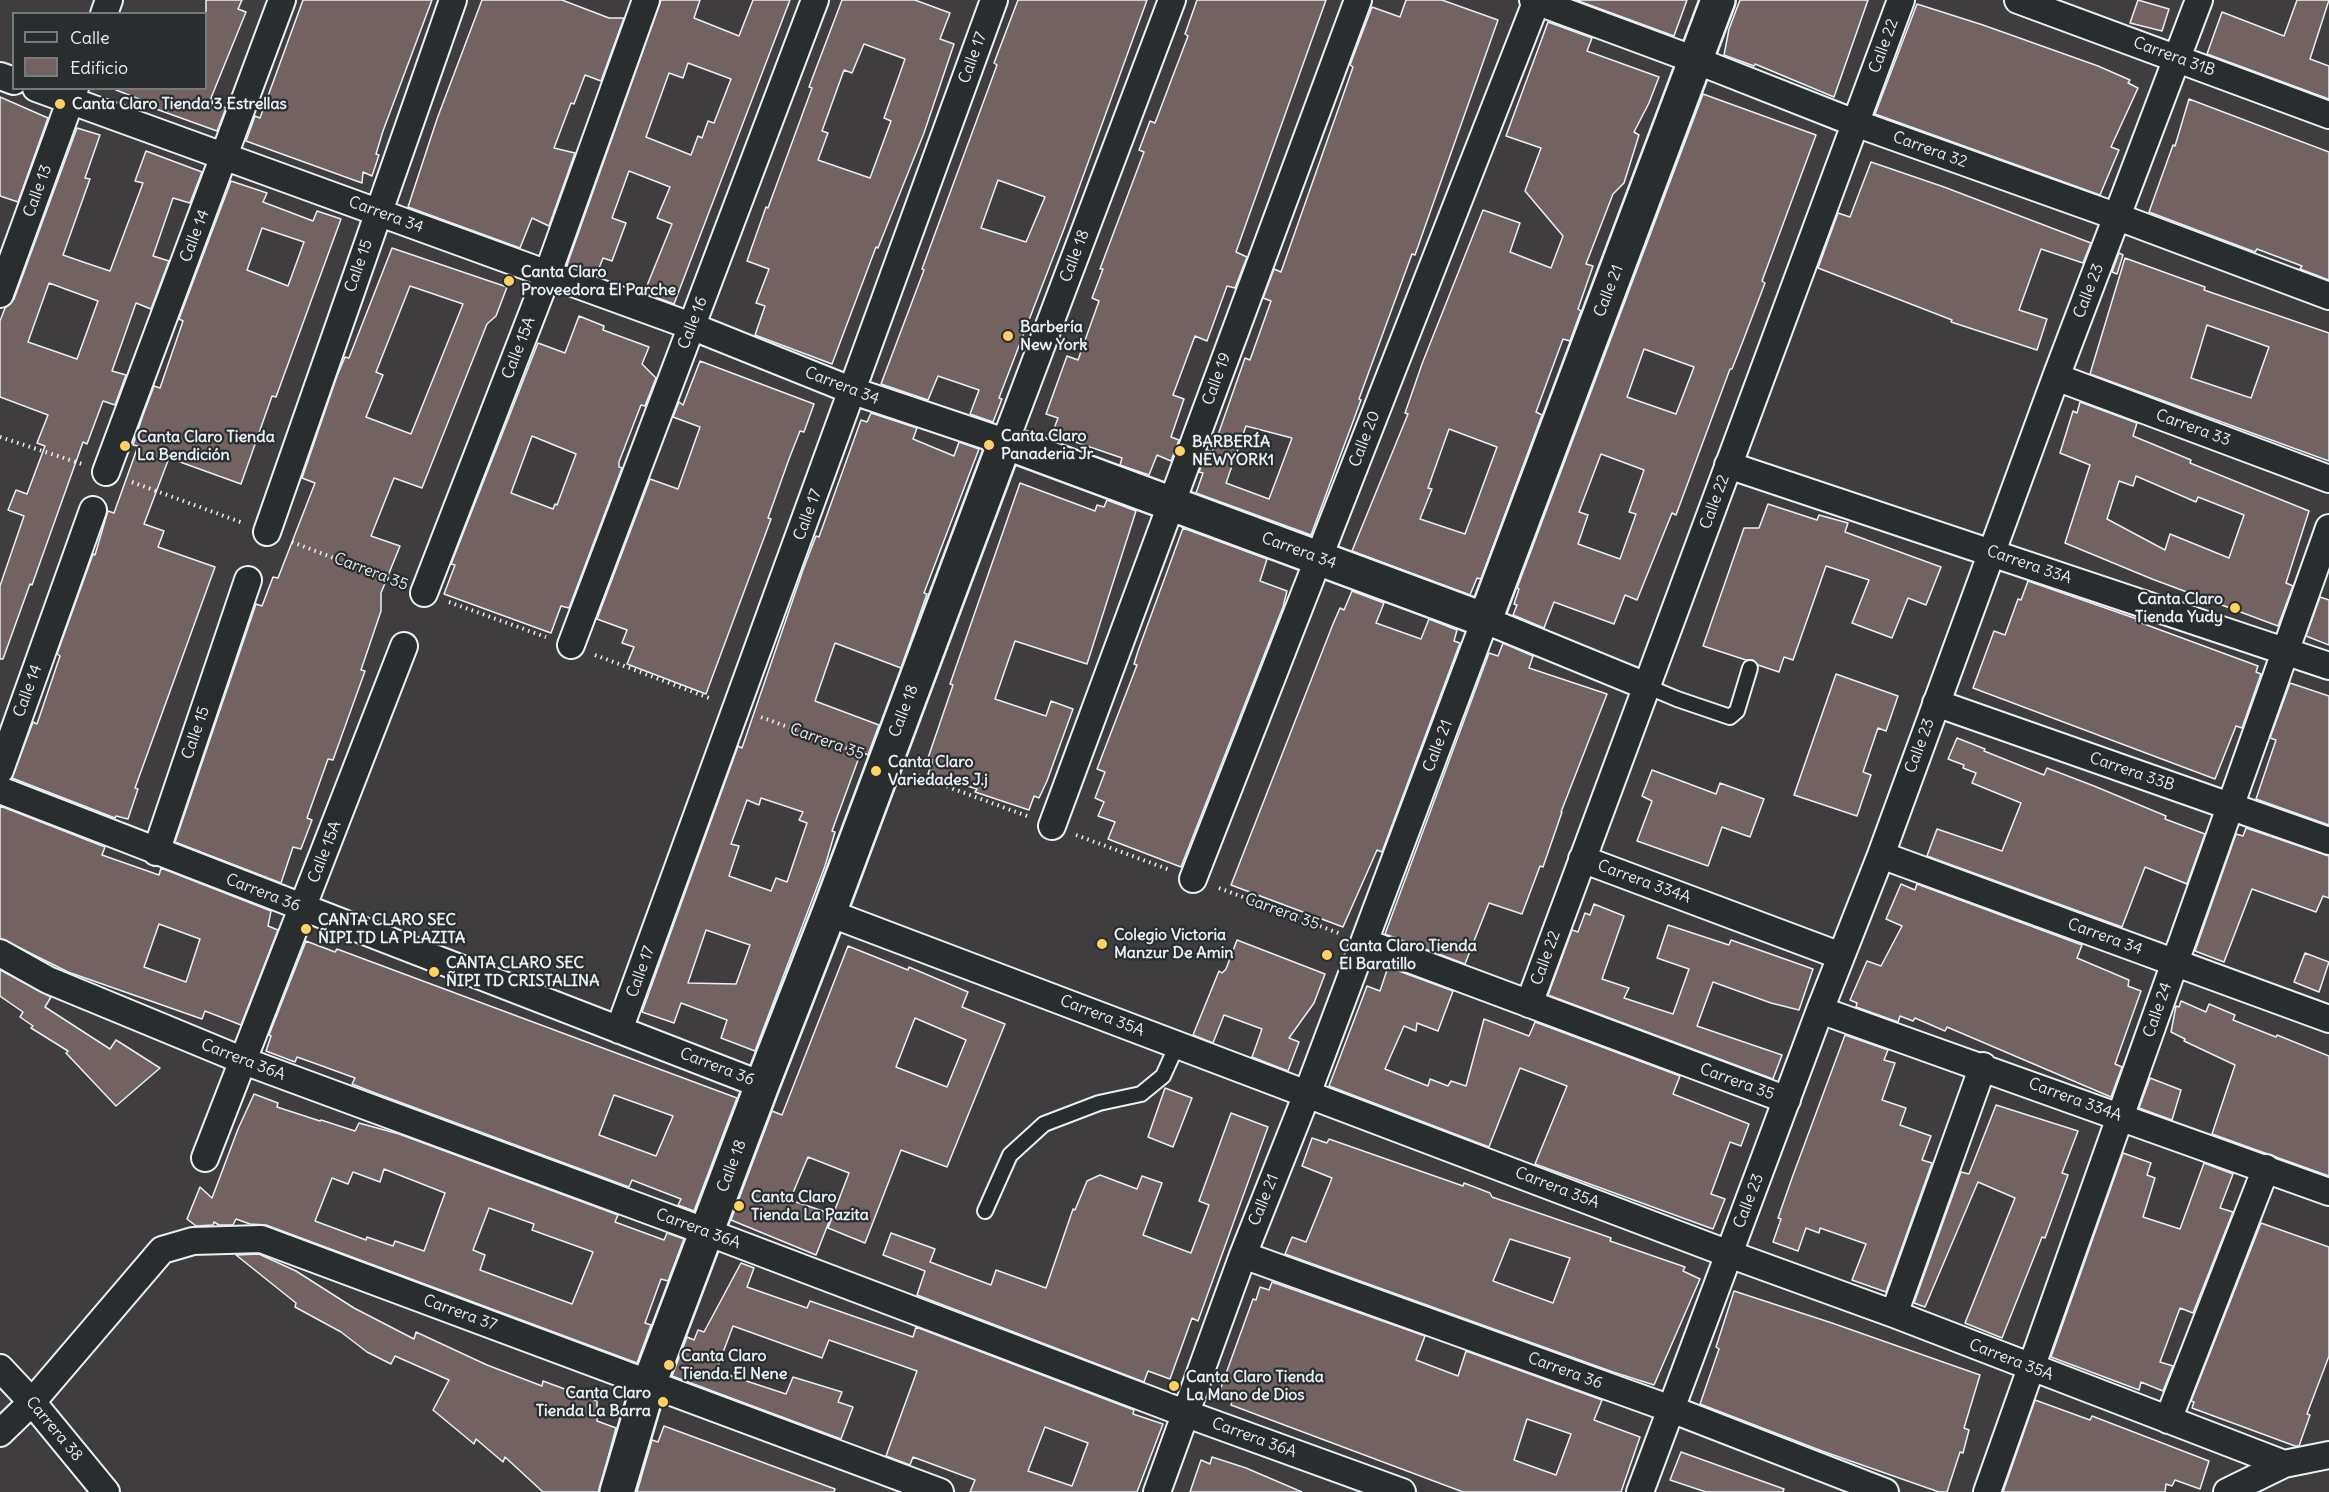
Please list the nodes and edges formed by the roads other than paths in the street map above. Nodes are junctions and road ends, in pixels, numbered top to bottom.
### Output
1 (282, 0) edge
2 (453, 0) edge
3 (646, 0) edge
4 (815, 0) edge
5 (994, 0) edge
6 (1172, 0) edge
7 (1358, 0) edge
8 (1536, 0) edge
9 (1718, 0) edge
10 (1901, 0) edge
11 (2018, 0) edge
12 (2199, 0) edge
13 (2177, 58) junction
14 (1695, 60) junction
15 (47, 90) edge
16 (73, 95) edge
17 (2329, 115) edge
18 (1855, 123) junction
19 (225, 156) junction
20 (378, 213) junction
21 (2118, 217) junction
22 (548, 273) junction
23 (0, 294) edge
24 (2329, 296) edge
25 (691, 326) junction
26 (2056, 377) junction
27 (853, 391) junction
28 (1005, 442) junction
29 (1728, 465) junction
30 (106, 472) road end
31 (2329, 479) edge
32 (1171, 504) junction
33 (93, 510) dead end
34 (2329, 528) edge
35 (267, 532) road end
36 (1992, 553) junction
37 (1319, 558) junction
38 (248, 579) dead end
39 (424, 593) road end
40 (1485, 620) junction
41 (571, 645) road end
42 (404, 646) dead end
43 (2285, 652) junction
44 (2329, 666) edge
45 (1750, 668) dead end
46 (1646, 686) junction
47 (1936, 703) junction
48 (0, 770) edge
49 (0, 790) edge
50 (2230, 806) junction
51 (1052, 826) road end
52 (2329, 841) edge
53 (156, 852) junction
54 (1881, 855) junction
55 (1582, 859) junction
56 (1193, 879) road end
57 (303, 909) junction
58 (829, 913) junction
59 (1364, 942) junction
60 (0, 953) edge
61 (1841, 956) junction
62 (2175, 963) junction
63 (1528, 1004) junction
64 (1820, 1010) junction
65 (2329, 1019) edge
66 (619, 1030) junction
67 (1178, 1045) junction
68 (244, 1061) junction
69 (1983, 1066) junction
70 (762, 1085) junction
71 (1307, 1094) junction
72 (1787, 1100) junction
73 (2120, 1116) junction
74 (205, 1158) dead end
75 (2266, 1168) junction
76 (2329, 1192) edge
77 (985, 1211) dead end
78 (707, 1232) junction
79 (1729, 1254) junction
80 (1242, 1255) junction
81 (1894, 1314) junction
82 (0, 1368) edge
83 (2031, 1368) junction
84 (649, 1384) junction
85 (32, 1402) junction
86 (1671, 1409) junction
87 (1187, 1414) junction
88 (2168, 1420) junction
89 (0, 1433) edge
90 (2329, 1455) edge
91 (2284, 1464) junction
92 (106, 1492) edge
93 (617, 1492) edge
94 (940, 1492) edge
95 (1157, 1492) edge
96 (1402, 1492) edge
97 (1640, 1492) edge
98 (1885, 1492) edge
99 (1987, 1492) edge
100 (2227, 1492) edge

1 - 19 street, Calle 14
2 - 20 street, Calle 15
3 - 22 street, Calle 15A
4 - 25 street, Calle 16
5 - 27 street, Calle 17
6 - 28 street, Calle 18
7 - 32 street, Calle 19
8 - 14 street, Carrera 32
8 - 37 street, Calle 20
9 - 14 street, Calle 21
10 - 18 street, Calle 22
11 - 13 street, Carrera 31B
12 - 13 street, Calle 23
13 - 17 street, Carrera 31B
13 - 21 street, Calle 23
14 - 18 street, Carrera 32
14 - 40 street, Calle 21
15 - 16 street, Carrera 34
16 - 19 street, Carrera 34
16 - 23 street, Calle 13
18 - 21 street, Carrera 32
18 - 29 street, Calle 22
19 - 20 street, Carrera 34
19 - 30 street, Calle 14
20 - 22 street, Carrera 34
20 - 35 street, Calle 15
21 - 24 street, Carrera 32
21 - 26 street, Calle 23
22 - 25 street, Carrera 34
22 - 39 street, Calle 15A
25 - 27 street, Carrera 34
25 - 41 street, Calle 16
26 - 31 street, Carrera 33
26 - 36 street, Calle 23
27 - 28 street, Carrera 34
27 - 66 street, Calle 17
28 - 32 street, Carrera 34
28 - 58 street, Calle 18
29 - 36 street, Carrera 33A
29 - 46 street, Calle 22
32 - 37 street, Carrera 34
32 - 51 street, Calle 19
33 - 48 street, Calle 14
34 - 43 street, Calle 24
36 - 43 street, Carrera 33A
36 - 47 street, Calle 23
37 - 40 street, Carrera 34
37 - 56 street, Calle 20
38 - 53 street, Calle 15
40 - 46 street, Carrera 34
40 - 59 street, Calle 21
42 - 57 street, Calle 15A
43 - 44 street, Carrera 33A
43 - 50 street, Calle 24
45 - 46 lane
46 - 55 street, Calle 22
47 - 50 street, Carrera 33B
47 - 54 street, Calle 23
49 - 53 street, Carrera 36
50 - 52 street, Carrera 33B
50 - 62 street, Calle 24
53 - 57 street, Carrera 36
54 - 61 street, Calle 23
54 - 62 street, Carrera 34
55 - 61 street, Carrera 334A
55 - 63 street, Calle 22
57 - 66 street, Carrera 36
57 - 68 street, Calle 15A
58 - 67 street, Carrera 35A
58 - 70 street, Calle 18
59 - 63 street, Carrera 35
59 - 71 street, Calle 21
60 - 68 street, Carrera 36A
61 - 64 street, Calle 23
62 - 65 street, Carrera 34
62 - 73 street, Calle 24
63 - 72 street, Carrera 35
64 - 69 street, Carrera 334A
64 - 72 street, Calle 23
66 - 70 street, Carrera 36
67 - 71 street, Carrera 35A
67 - 77 lane
68 - 74 street, Calle 15A
68 - 78 street, Carrera 36A
69 - 73 street, Carrera 334A
69 - 81 street
70 - 78 street, Calle 18
71 - 79 street, Carrera 35A
71 - 80 street, Calle 21
72 - 79 street, Calle 23
73 - 75 street, Carrera 334A
73 - 83 street, Calle 24
75 - 76 street, Carrera 334A
75 - 88 street
78 - 84 street, Calle 18
78 - 87 street, Carrera 36A
79 - 81 street, Carrera 35A
79 - 86 street, Calle 23
80 - 86 street, Carrera 36
80 - 87 street, Calle 21
81 - 83 street, Carrera 35A
82 - 85 street, Carrera 38
83 - 88 street, Carrera 35A
83 - 99 street, Calle 24
84 - 85 street, Carrera 37
84 - 93 street, Calle 18
84 - 94 street, Carrera 37
85 - 89 street
85 - 92 street, Carrera 38
86 - 97 street, Calle 23
86 - 98 street, Carrera 36
87 - 95 street, Calle 21
87 - 96 street, Carrera 36A
88 - 91 street, Carrera 35A
90 - 91 street
91 - 100 street

